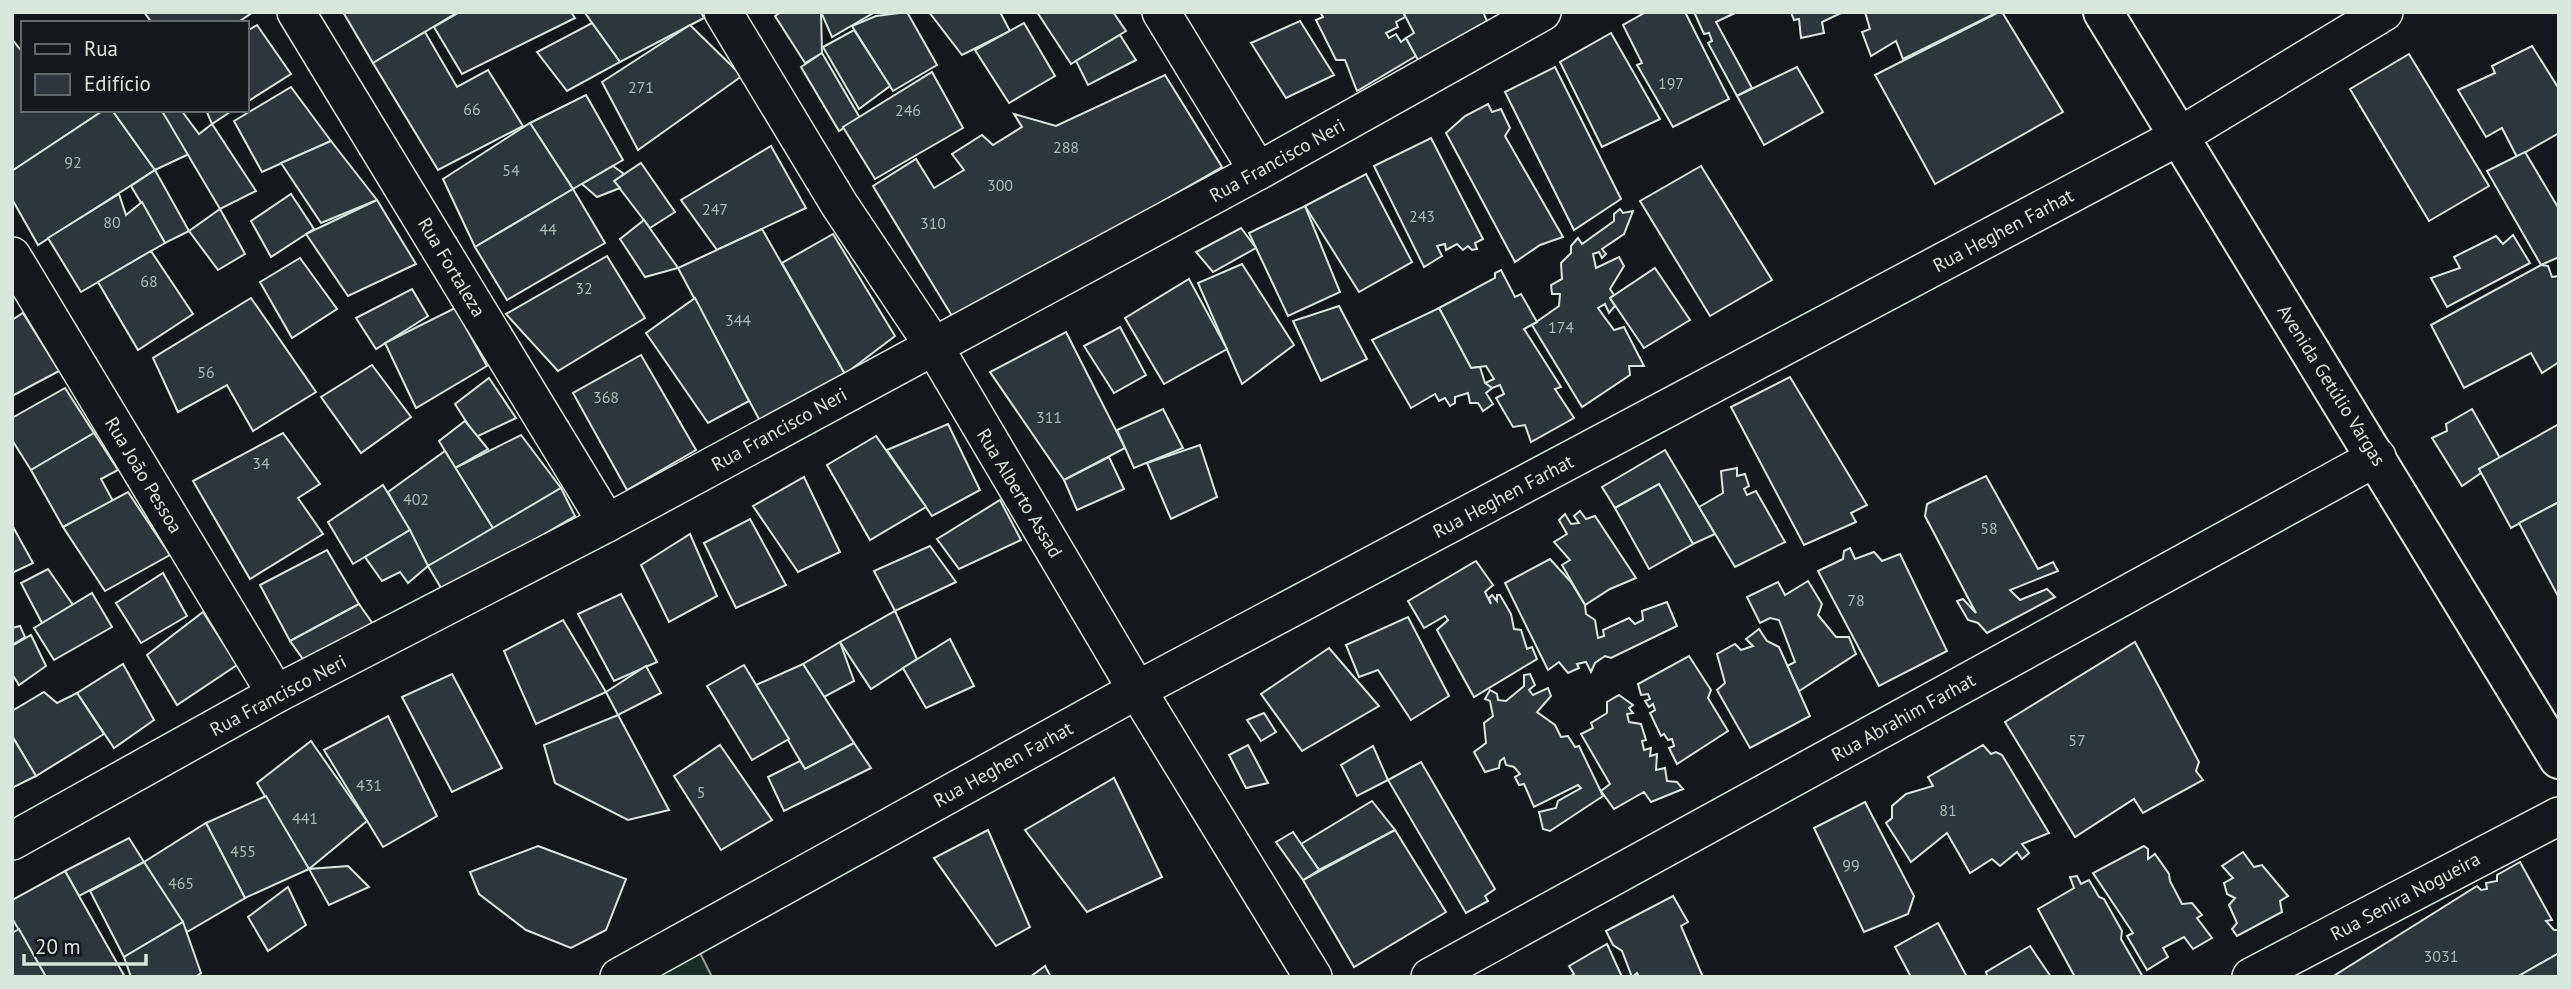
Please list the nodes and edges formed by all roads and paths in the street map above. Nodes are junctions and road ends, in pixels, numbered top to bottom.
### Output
1 (296, 12) edge
2 (723, 12) edge
3 (1161, 12) edge
4 (1542, 12) edge
5 (2103, 12) edge
6 (2384, 12) edge
7 (2178, 137) junction
8 (1258, 171) junction
9 (12, 256) edge
10 (933, 345) junction
11 (2377, 457) junction
12 (607, 523) junction
13 (1137, 691) junction
14 (276, 694) junction
15 (2559, 759) edge
16 (2559, 816) edge
17 (12, 841) edge
18 (619, 977) edge
19 (1313, 977) edge
20 (1430, 977) edge
21 (2251, 977) edge

1 - 12 street, Rua Fortaleza
2 - 10 street, Rua Alberto Assad
3 - 8 street
4 - 8 street, Rua Francisco Neri
5 - 7 street, Avenida Getúlio Vargas
6 - 7 street, Rua Heghen Farhat
7 - 11 street, Avenida Getúlio Vargas
7 - 13 street, Rua Heghen Farhat
8 - 10 street, Rua Francisco Neri
9 - 14 street, Rua João Pessoa
10 - 12 street, Rua Francisco Neri
10 - 13 street, Rua Alberto Assad
11 - 15 street, Avenida Getúlio Vargas
11 - 20 street, Rua Abrahim Farhat
12 - 14 street, Rua Francisco Neri
13 - 18 street, Rua Heghen Farhat
13 - 19 street, Rua Alberto Assad
14 - 17 street, Rua Francisco Neri
16 - 21 street, Rua Senira Nogueira

